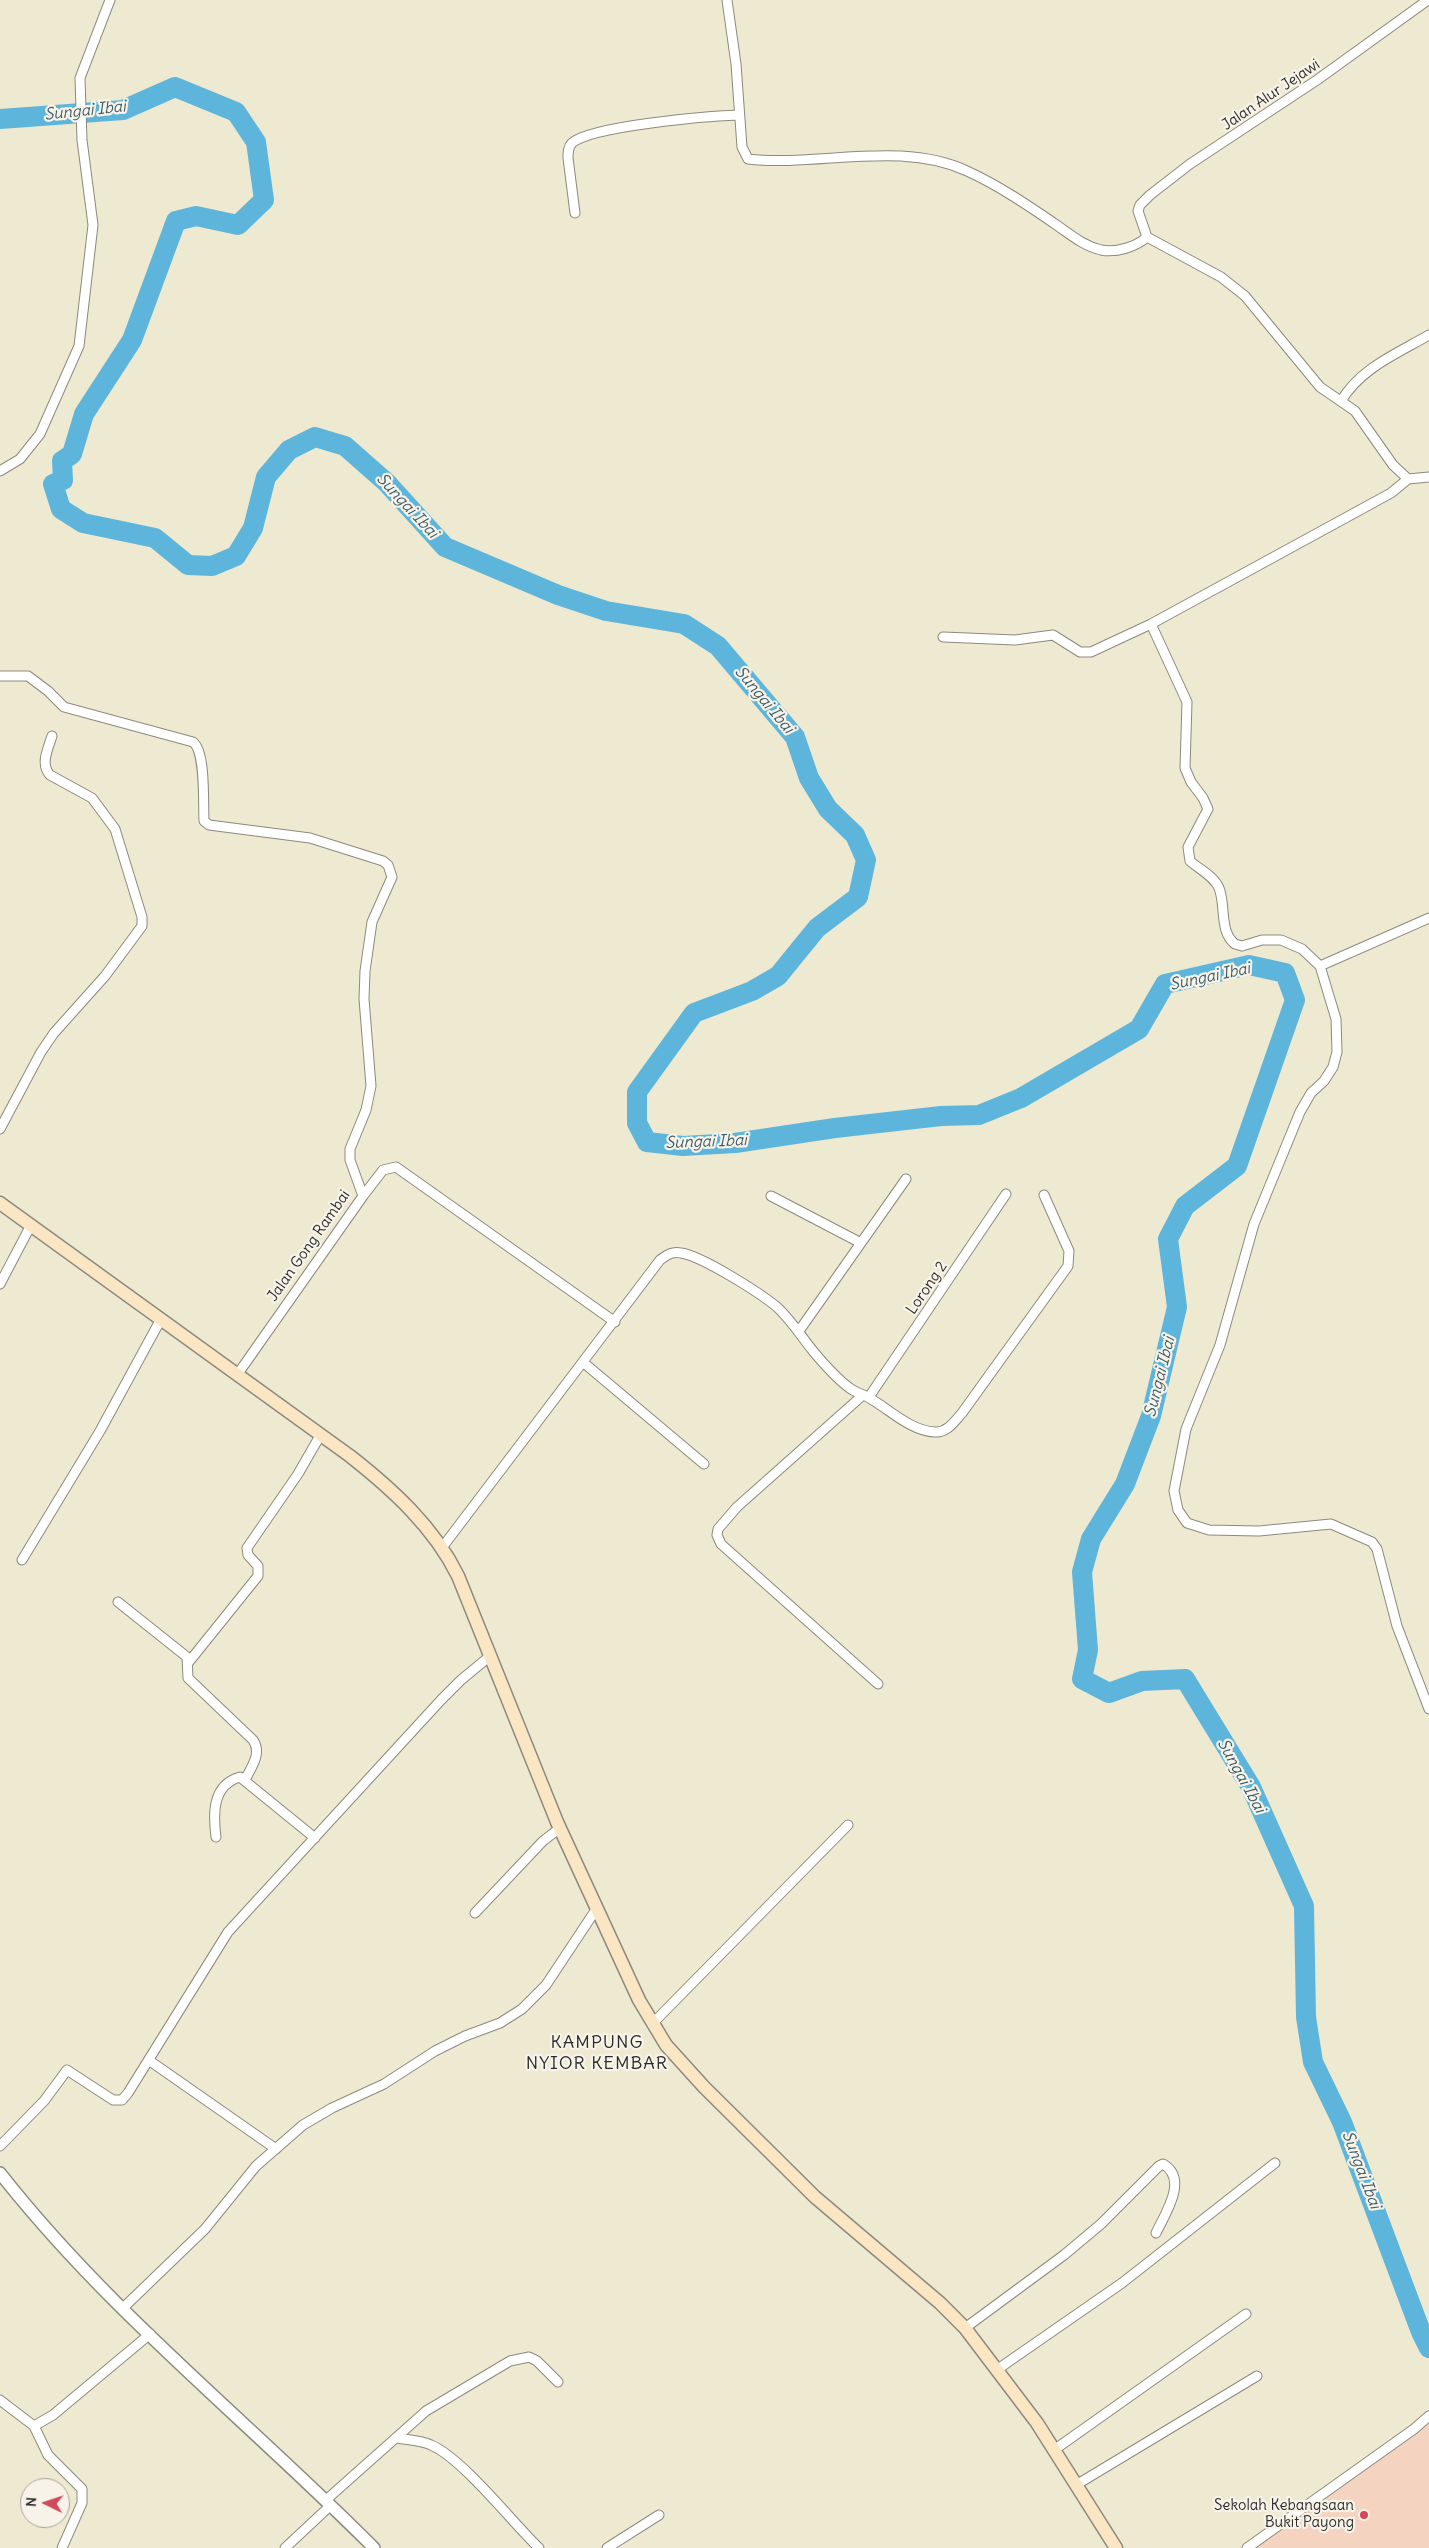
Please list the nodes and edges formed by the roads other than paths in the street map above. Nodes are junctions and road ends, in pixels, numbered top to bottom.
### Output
1 (110, 0) edge
2 (726, 0) edge
3 (1428, 0) edge
4 (738, 114) junction
5 (575, 213) dead end
6 (1147, 237) junction
7 (1429, 334) edge
8 (1341, 401) junction
9 (0, 471) edge
10 (1429, 477) edge
11 (1408, 479) junction
12 (1151, 624) junction
13 (943, 637) dead end
14 (0, 676) edge
15 (52, 736) dead end
16 (1429, 918) edge
17 (1320, 966) junction
18 (0, 1129) edge
19 (906, 1179) dead end
20 (1006, 1194) dead end
21 (1044, 1195) dead end
22 (363, 1196) junction
23 (771, 1196) dead end
24 (0, 1203) edge
25 (31, 1225) junction
26 (861, 1244) junction
27 (0, 1284) edge
28 (161, 1319) junction
29 (615, 1322) junction
30 (799, 1331) junction
31 (584, 1363) junction
32 (237, 1375) junction
33 (866, 1396) junction
34 (321, 1434) junction
35 (704, 1464) dead end
36 (441, 1549) junction
37 (22, 1560) dead end
38 (118, 1602) dead end
39 (490, 1656) junction
40 (188, 1664) junction
41 (878, 1684) dead end
42 (1429, 1709) edge
43 (245, 1780) junction
44 (848, 1825) dead end
45 (560, 1828) junction
46 (216, 1837) dead end
47 (315, 1838) junction
48 (597, 1908) junction
49 (475, 1912) dead end
50 (652, 2024) junction
51 (150, 2061) junction
52 (0, 2146) edge
53 (276, 2149) junction
54 (1274, 2163) dead end
55 (0, 2173) edge
56 (1156, 2232) dead end
57 (123, 2308) junction
58 (1246, 2314) dead end
59 (965, 2328) junction
60 (150, 2334) junction
61 (998, 2369) junction
62 (1257, 2376) dead end
63 (558, 2382) dead end
64 (0, 2400) edge
65 (1429, 2416) edge
66 (34, 2426) junction
67 (397, 2438) junction
68 (1054, 2450) junction
69 (1076, 2485) junction
70 (329, 2503) junction
71 (660, 2514) dead end
72 (62, 2548) edge
73 (285, 2548) edge
74 (374, 2548) edge
75 (539, 2548) edge
76 (607, 2548) edge
77 (1116, 2548) edge
78 (1247, 2548) edge

1 - 9 street
2 - 4 street
3 - 6 street, Jalan Alur Jejawi
4 - 5 street
4 - 6 street
6 - 8 street
7 - 8 street
8 - 11 street
10 - 11 street
11 - 12 street
12 - 13 street
12 - 17 street
14 - 22 street, Jalan Gong Rambai
15 - 18 street
16 - 17 street
17 - 42 street
19 - 26 street
20 - 33 street, Lorong 2
21 - 33 street
22 - 29 street
22 - 32 street, Jalan Gong Rambai
23 - 26 street
24 - 25 main road
25 - 27 street
25 - 28 main road
26 - 30 street
28 - 32 main road
28 - 37 street
29 - 30 street
29 - 31 street
30 - 33 street
31 - 35 street
31 - 36 street
32 - 34 main road
33 - 41 street, Lorong 2
34 - 36 main road
34 - 40 street
36 - 39 main road
38 - 40 street
39 - 45 main road
39 - 47 street
40 - 43 street
43 - 46 street
43 - 47 street
44 - 50 street
45 - 48 main road
45 - 49 street
47 - 51 street
48 - 50 main road
48 - 53 street
50 - 59 main road
51 - 52 street
51 - 53 street
53 - 57 street
54 - 61 street
55 - 57 street
56 - 59 street
57 - 60 street
58 - 68 street
59 - 61 main road
60 - 66 street
60 - 70 street
61 - 68 main road
62 - 69 street
63 - 67 street
64 - 66 street
65 - 78 street
66 - 72 street
67 - 70 street
67 - 75 street
68 - 69 main road
69 - 77 main road
70 - 73 street
70 - 74 street
71 - 76 street

